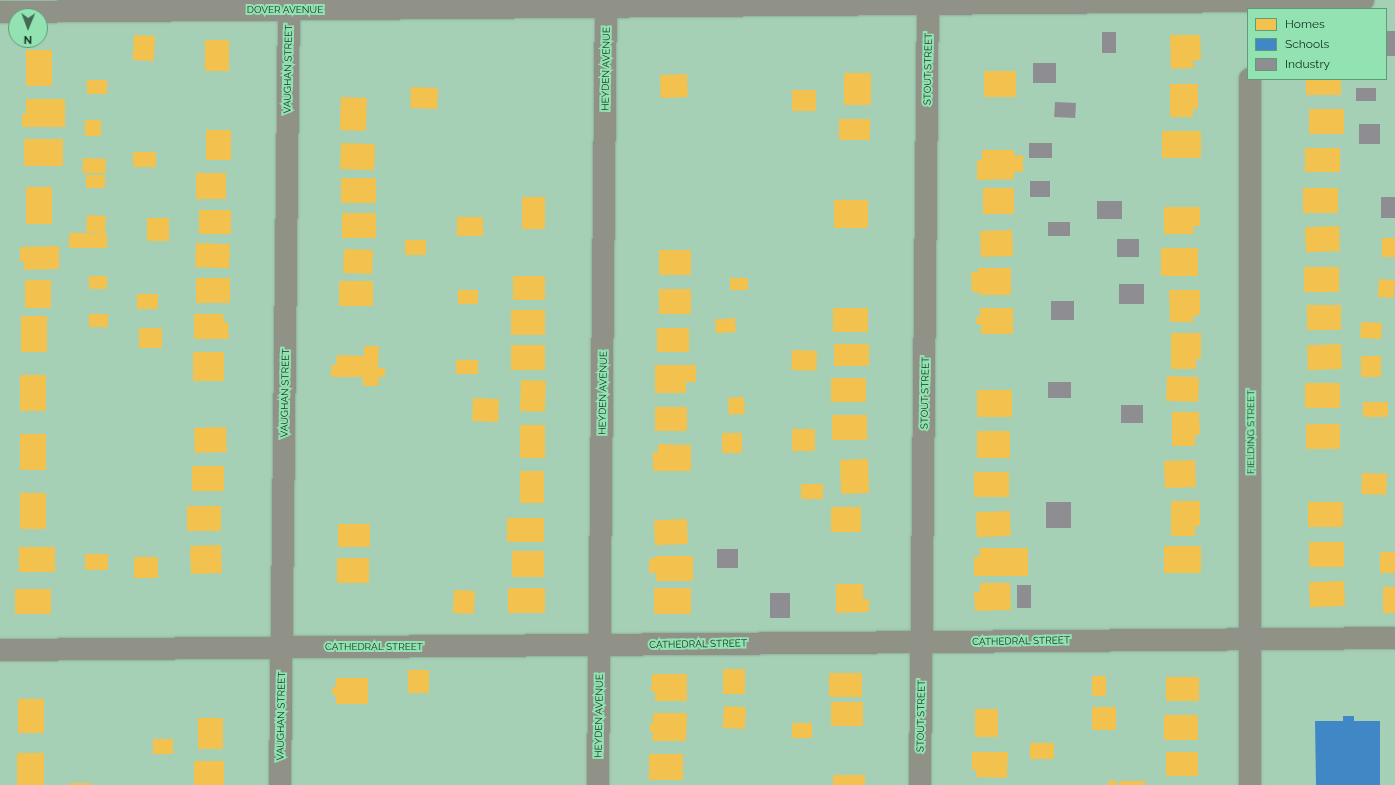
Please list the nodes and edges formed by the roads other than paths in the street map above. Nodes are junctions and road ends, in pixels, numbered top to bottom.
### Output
1 (1363, 0) edge
2 (928, 2) edge
3 (1251, 3) edge
4 (606, 4) edge
5 (288, 5) edge
6 (0, 12) edge
7 (1250, 80) edge
8 (1395, 638) edge
9 (1251, 639) junction
10 (922, 642) junction
11 (601, 645) junction
12 (282, 648) junction
13 (0, 650) edge
14 (280, 785) edge
15 (598, 785) edge
16 (920, 785) edge
17 (1250, 785) edge

1 - 3 street, DOVER AVENUE
2 - 3 street, DOVER AVENUE
2 - 4 street, DOVER AVENUE
2 - 10 street, STOUT STREET
4 - 5 street, DOVER AVENUE
4 - 11 street, HEYDEN AVENUE
5 - 6 street, DOVER AVENUE
5 - 12 street, VAUGHAN STREET
7 - 9 street, FIELDING STREET
8 - 9 street, CATHEDRAL STREET
9 - 10 street, CATHEDRAL STREET
9 - 17 street, FIELDING STREET
10 - 11 street, CATHEDRAL STREET
10 - 16 street, STOUT STREET
11 - 12 street, CATHEDRAL STREET
11 - 15 street, HEYDEN AVENUE
12 - 13 street, CATHEDRAL STREET
12 - 14 street, VAUGHAN STREET

